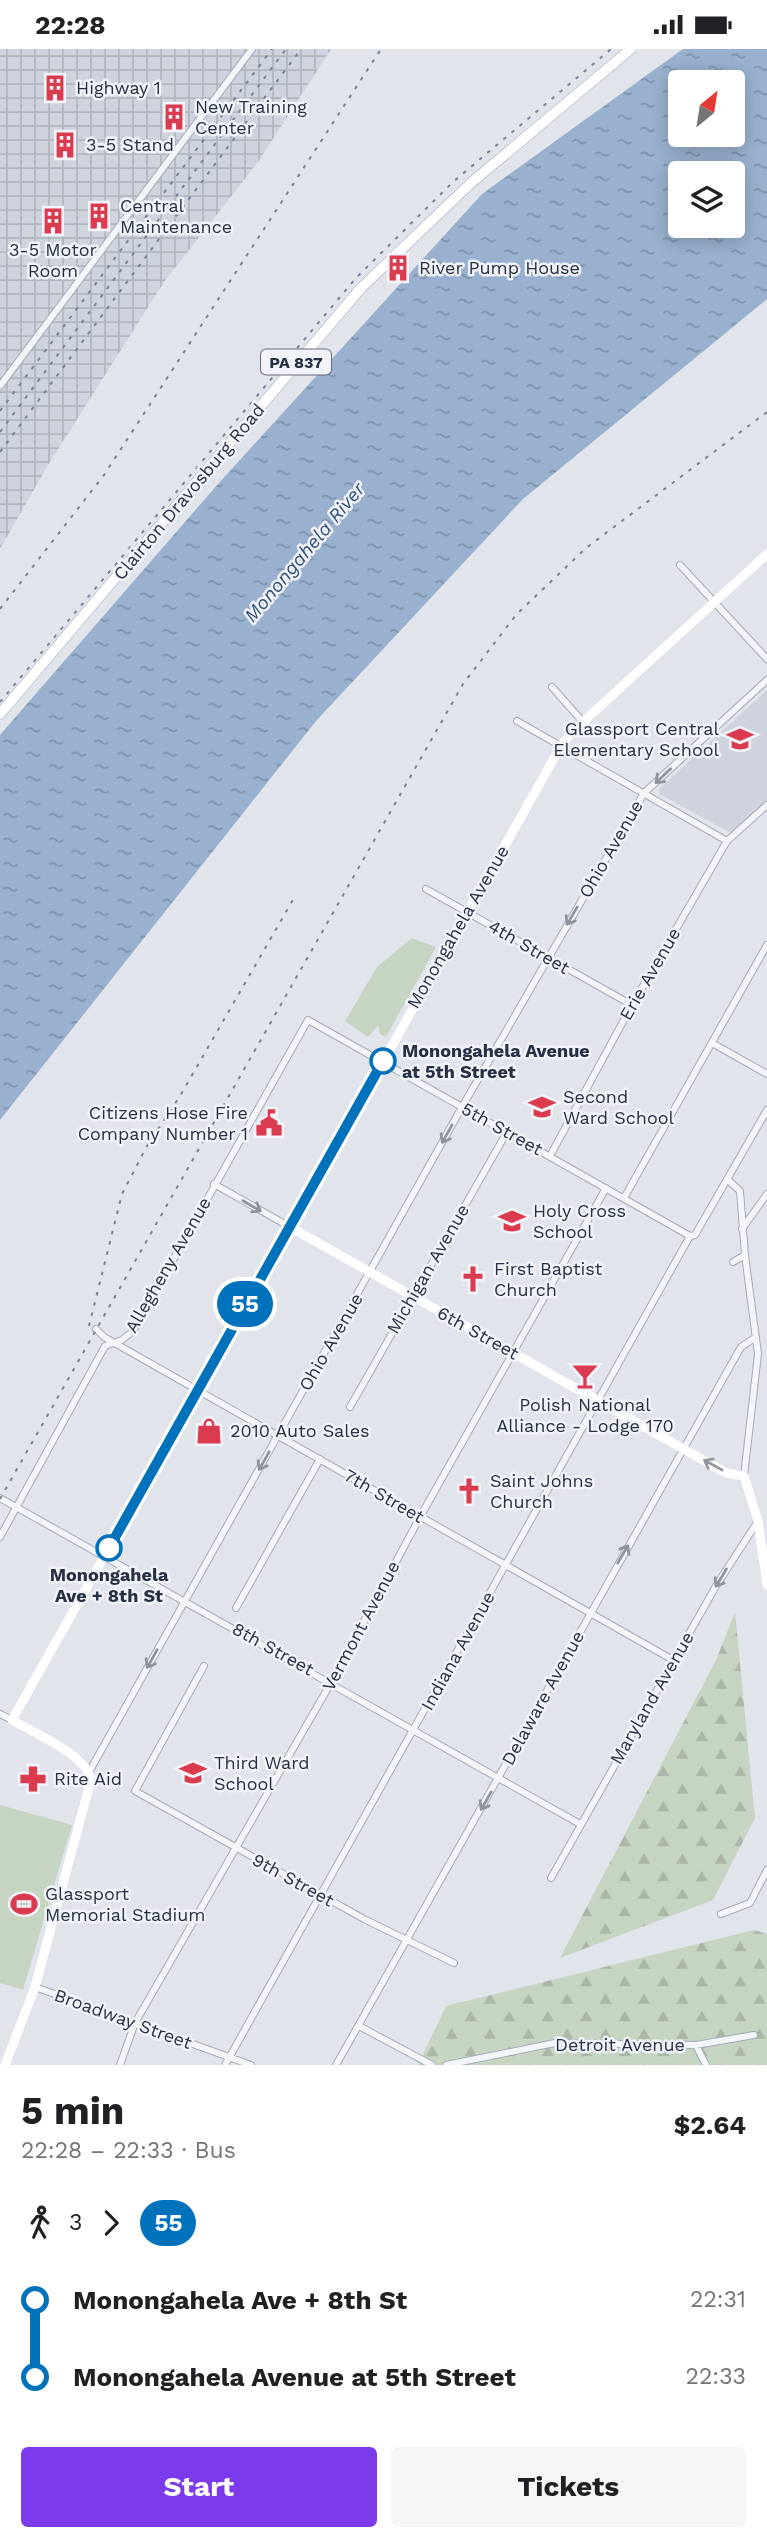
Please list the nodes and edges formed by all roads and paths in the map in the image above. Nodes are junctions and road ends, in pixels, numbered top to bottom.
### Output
1 (252, 49) edge
2 (631, 49) edge
3 (0, 386) edge
4 (767, 554) edge
5 (680, 565) dead end
6 (715, 602) junction
7 (767, 659) edge
8 (767, 680) edge
9 (552, 687) dead end
10 (0, 714) edge
11 (517, 721) dead end
12 (583, 722) junction
13 (561, 746) junction
14 (643, 793) junction
15 (767, 806) edge
16 (727, 841) junction
17 (426, 889) dead end
18 (467, 912) junction
19 (767, 945) edge
20 (548, 957) junction
21 (632, 1005) junction
22 (308, 1020) joint
23 (712, 1043) junction
24 (383, 1061) junction
25 (767, 1074) edge
26 (462, 1107) junction
27 (767, 1110) edge
28 (507, 1132) junction
29 (550, 1156) junction
30 (727, 1179) junction
31 (214, 1184) junction
32 (606, 1188) junction
33 (767, 1194) edge
34 (624, 1198) junction
35 (290, 1227) junction
36 (742, 1229) junction
37 (693, 1235) junction
38 (745, 1255) junction
39 (733, 1262) dead end
40 (371, 1272) junction
41 (413, 1297) junction
42 (96, 1329) dead end
43 (756, 1337) junction
44 (113, 1343) junction
45 (514, 1353) junction
46 (196, 1389) junction
47 (597, 1401) junction
48 (350, 1407) dead end
49 (278, 1436) junction
50 (683, 1449) junction
51 (320, 1459) junction
52 (744, 1476) junction
53 (0, 1497) edge
54 (17, 1507) junction
55 (420, 1517) junction
56 (758, 1521) junction
57 (0, 1537) edge
58 (104, 1557) junction
59 (506, 1565) junction
60 (767, 1585) edge
61 (185, 1601) junction
62 (236, 1608) dead end
63 (590, 1613) junction
64 (673, 1660) junction
65 (204, 1666) dead end
66 (332, 1681) junction
67 (0, 1714) edge
68 (12, 1720) junction
69 (414, 1730) junction
70 (89, 1772) junction
71 (499, 1778) junction
72 (580, 1824) junction
73 (234, 1846) junction
74 (767, 1870) edge
75 (551, 1878) dead end
76 (321, 1895) junction
77 (722, 1914) dead end
78 (405, 1941) junction
79 (454, 1963) dead end
80 (35, 1987) junction
81 (135, 2023) junction
82 (359, 2026) junction
83 (754, 2035) dead end
84 (696, 2045) junction
85 (228, 2057) junction
86 (5, 2065) edge
87 (120, 2065) edge
88 (225, 2065) edge
89 (251, 2065) edge
90 (337, 2065) edge
91 (432, 2065) edge
92 (446, 2065) edge
93 (706, 2065) edge

1 - 3 street
2 - 10 main road, Clairton Dravosburg Road / PA 837
4 - 6 main road, Monongahela Avenue
5 - 6 street
6 - 7 street
6 - 12 main road, Monongahela Avenue
8 -> 14 street, Ohio Avenue
9 - 12 street
11 - 13 street
12 - 13 main road, Monongahela Avenue
13 - 14 street
13 - 18 main road, Monongahela Avenue
14 - 16 street
14 -> 20 street, Ohio Avenue
15 - 16 street, Erie Avenue
16 - 21 street, Erie Avenue
17 - 18 street, 4th Street
18 - 20 street, 4th Street
18 - 24 main road, Monongahela Avenue
19 - 23 street
20 - 21 street, 4th Street
20 - 26 street, Ohio Avenue
21 - 29 street, Erie Avenue
22 - 24 street, 5th Street
22 - 31 street, Allegheny Avenue
23 - 25 street
23 - 34 street
24 - 26 street, 5th Street
24 - 35 main road, Monongahela Avenue
26 - 28 street, 5th Street
26 -> 40 street, Ohio Avenue
27 - 30 street, Indiana Avenue
28 - 29 street, 5th Street
28 - 41 street, Michigan Avenue
29 - 32 street, 5th Street
30 - 36 street
30 - 37 street, Indiana Avenue
31 -> 35 street, 6th Street
31 - 44 street, Allegheny Avenue
32 - 34 street, 5th Street
32 - 45 street, Vermont Avenue
33 - 36 street
34 - 37 street, 5th Street
35 - 40 main road, 6th Street
35 - 46 main road, Monongahela Avenue
36 - 38 street
37 - 47 street, Indiana Avenue
38 - 39 street
38 - 43 street
40 - 41 main road, 6th Street
40 - 49 street, Ohio Avenue
41 - 45 main road, 6th Street
41 - 48 street, Michigan Avenue
42 - 44 street, 7th Street
43 - 50 street, Delaware Avenue
43 - 52 street
44 - 46 street, 7th Street
44 - 54 street, Allegheny Avenue
45 - 47 main road, 6th Street
45 - 55 street, Vermont Avenue
46 - 49 street, 7th Street
46 - 58 main road, Monongahela Avenue
47 - 50 main road, 6th Street
47 - 59 street, Indiana Avenue
49 - 51 street, 7th Street
49 -> 61 street, Ohio Avenue
52 -> 50 main road, 6th Street
63 -> 50 street, Delaware Avenue
51 - 55 street, 7th Street
51 - 62 street
52 - 56 main road
53 - 54 street, 8th Street
54 - 57 street, Allegheny Avenue
54 - 58 street, 8th Street
55 - 59 street, 7th Street
55 - 66 street, Vermont Avenue
56 - 60 main road
56 -> 64 street, Maryland Avenue
58 - 61 street, 8th Street
58 - 68 main road, Monongahela Avenue
59 - 63 street, 7th Street
59 - 69 street, Indiana Avenue
61 - 66 street, 8th Street
61 -> 70 street, Ohio Avenue
63 - 64 street, 7th Street
63 - 71 street, Delaware Avenue
64 - 72 street, Maryland Avenue
65 - 73 street, 9th Street
66 - 69 street, 8th Street
66 - 73 street, Vermont Avenue
67 - 68 street
68 - 70 main road
69 - 71 street, 8th Street
69 - 76 street, Indiana Avenue
70 - 80 main road, Ohio Avenue
71 - 72 street, 8th Street
71 -> 78 street, Delaware Avenue
72 - 75 street, Maryland Avenue
73 - 76 street, 9th Street
73 - 81 street, Vermont Avenue
74 - 77 street
76 - 78 street, 9th Street
76 - 85 street, Indiana Avenue
78 - 79 street, 9th Street
78 - 82 street, Delaware Avenue
80 - 81 street, Broadway Street
80 - 86 main road, Ohio Avenue
81 - 85 street, Broadway Street
81 - 87 street, Vermont Avenue
82 - 90 street, Delaware Avenue
82 - 91 street
83 - 84 street, Detroit Avenue
84 - 92 street, Detroit Avenue
84 - 93 street
85 - 88 street, Indiana Avenue
85 - 89 street, Broadway Street

